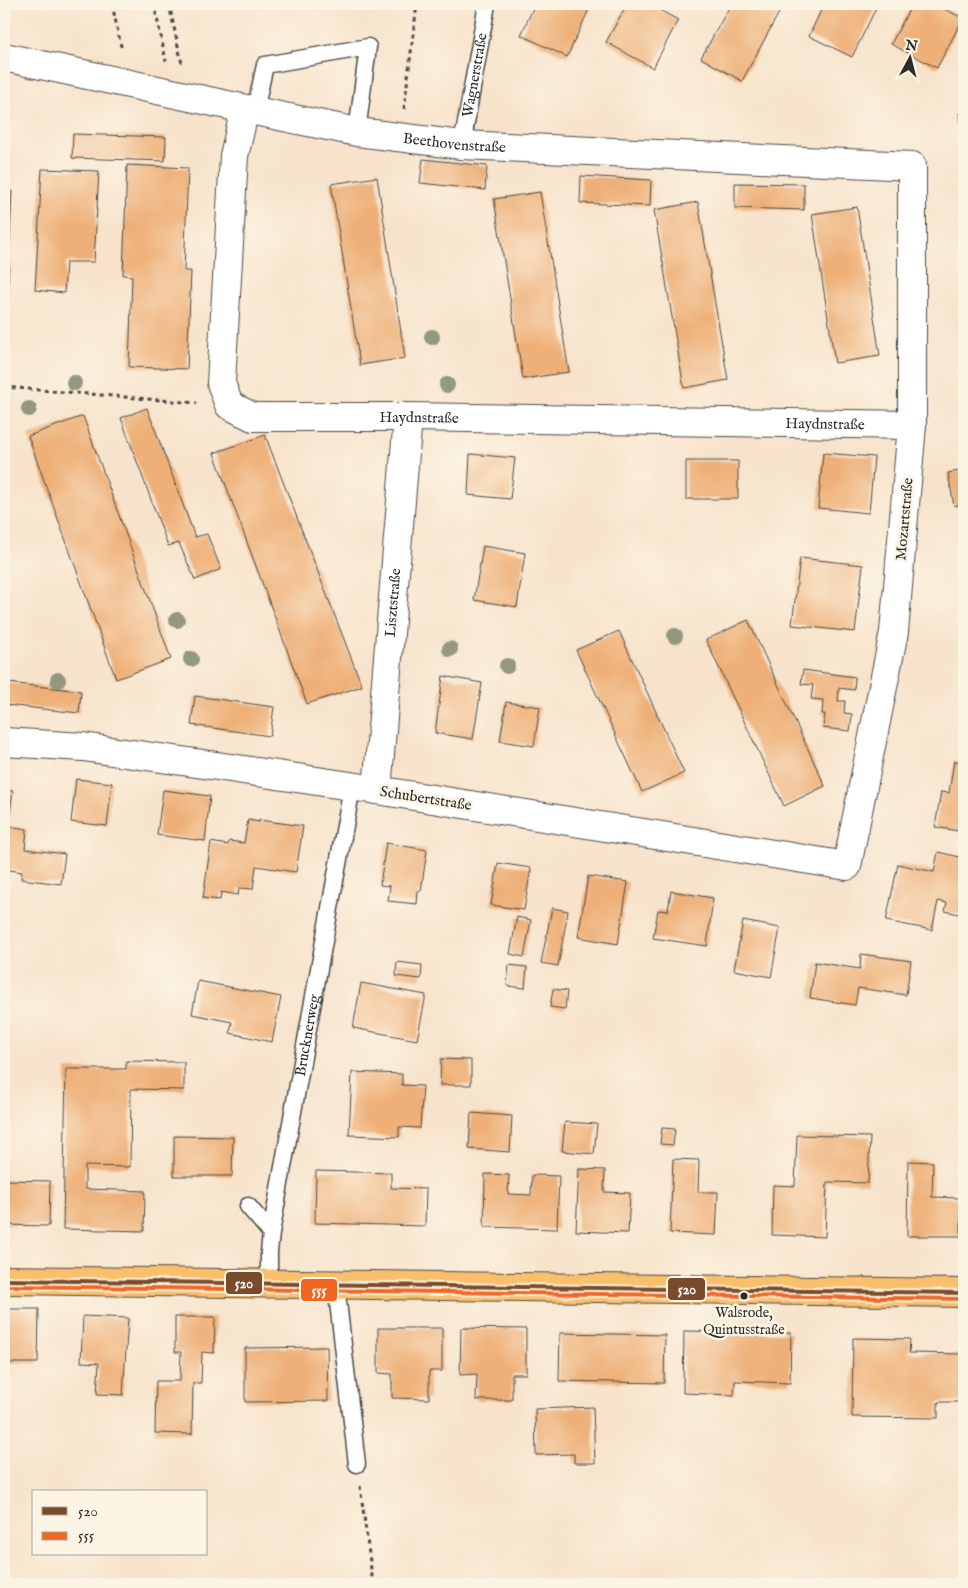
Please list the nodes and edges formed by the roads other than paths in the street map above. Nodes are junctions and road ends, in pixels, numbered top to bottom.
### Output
1 (487, 4) edge
2 (4, 57) edge
3 (250, 110) junction
4 (357, 132) junction
5 (462, 145) junction
6 (912, 166) joint
7 (408, 417) junction
8 (912, 425) junction
9 (4, 742) edge
10 (364, 788) junction
11 (847, 866) joint
12 (248, 1206) dead end
13 (272, 1233) junction
14 (4, 1280) edge
15 (269, 1284) junction
16 (336, 1285) junction
17 (964, 1293) edge
18 (357, 1464) road end

1 - 5 lane, Wagnerstraße
2 - 3 street, Beethovenstraße
3 - 4 street, Beethovenstraße
3 - 4 lane
3 - 7 street, Haydnstraße
4 - 5 street, Beethovenstraße
5 - 6 street, Beethovenstraße
6 - 8 street, Mozartstraße
7 - 8 street, Haydnstraße
7 - 10 street, Lisztstraße
8 - 11 street, Mozartstraße
9 - 10 street, Schubertstraße
10 - 11 street, Schubertstraße
10 - 13 lane, Brucknerweg
12 - 13 lane
13 - 15 lane, Brucknerweg
14 - 15 main road
15 - 16 main road
16 - 17 main road
16 - 18 lane

